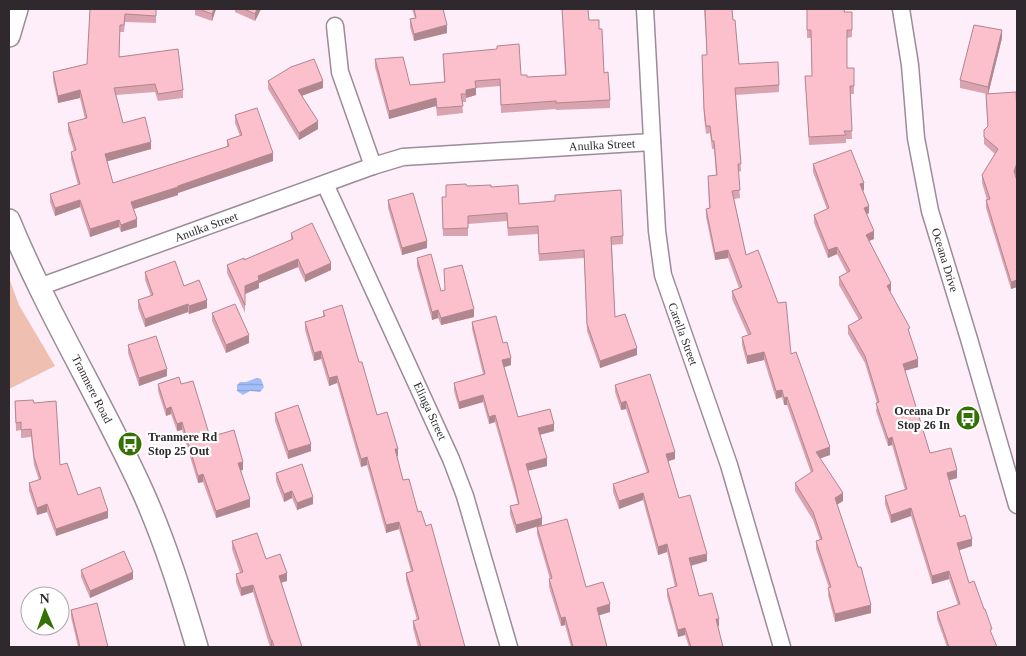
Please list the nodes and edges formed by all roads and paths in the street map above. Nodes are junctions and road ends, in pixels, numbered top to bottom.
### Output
1 (17, 9) edge
2 (646, 9) edge
3 (901, 9) edge
4 (335, 26) dead end
5 (9, 36) edge
6 (652, 142) junction
7 (373, 166) junction
8 (325, 184) junction
9 (9, 220) edge
10 (39, 287) junction
11 (1017, 504) edge
12 (197, 647) edge
13 (508, 647) edge
14 (782, 647) edge

1 - 5 street
2 - 6 street, Carella Street
3 - 11 street, Oceana Drive
4 - 7 street
6 - 7 street, Anulka Street
6 - 14 street, Carella Street
7 - 8 street, Anulka Street
8 - 10 street, Anulka Street
8 - 13 street, Elinga Street
9 - 10 street, Tranmere Road
10 - 12 street, Tranmere Road

